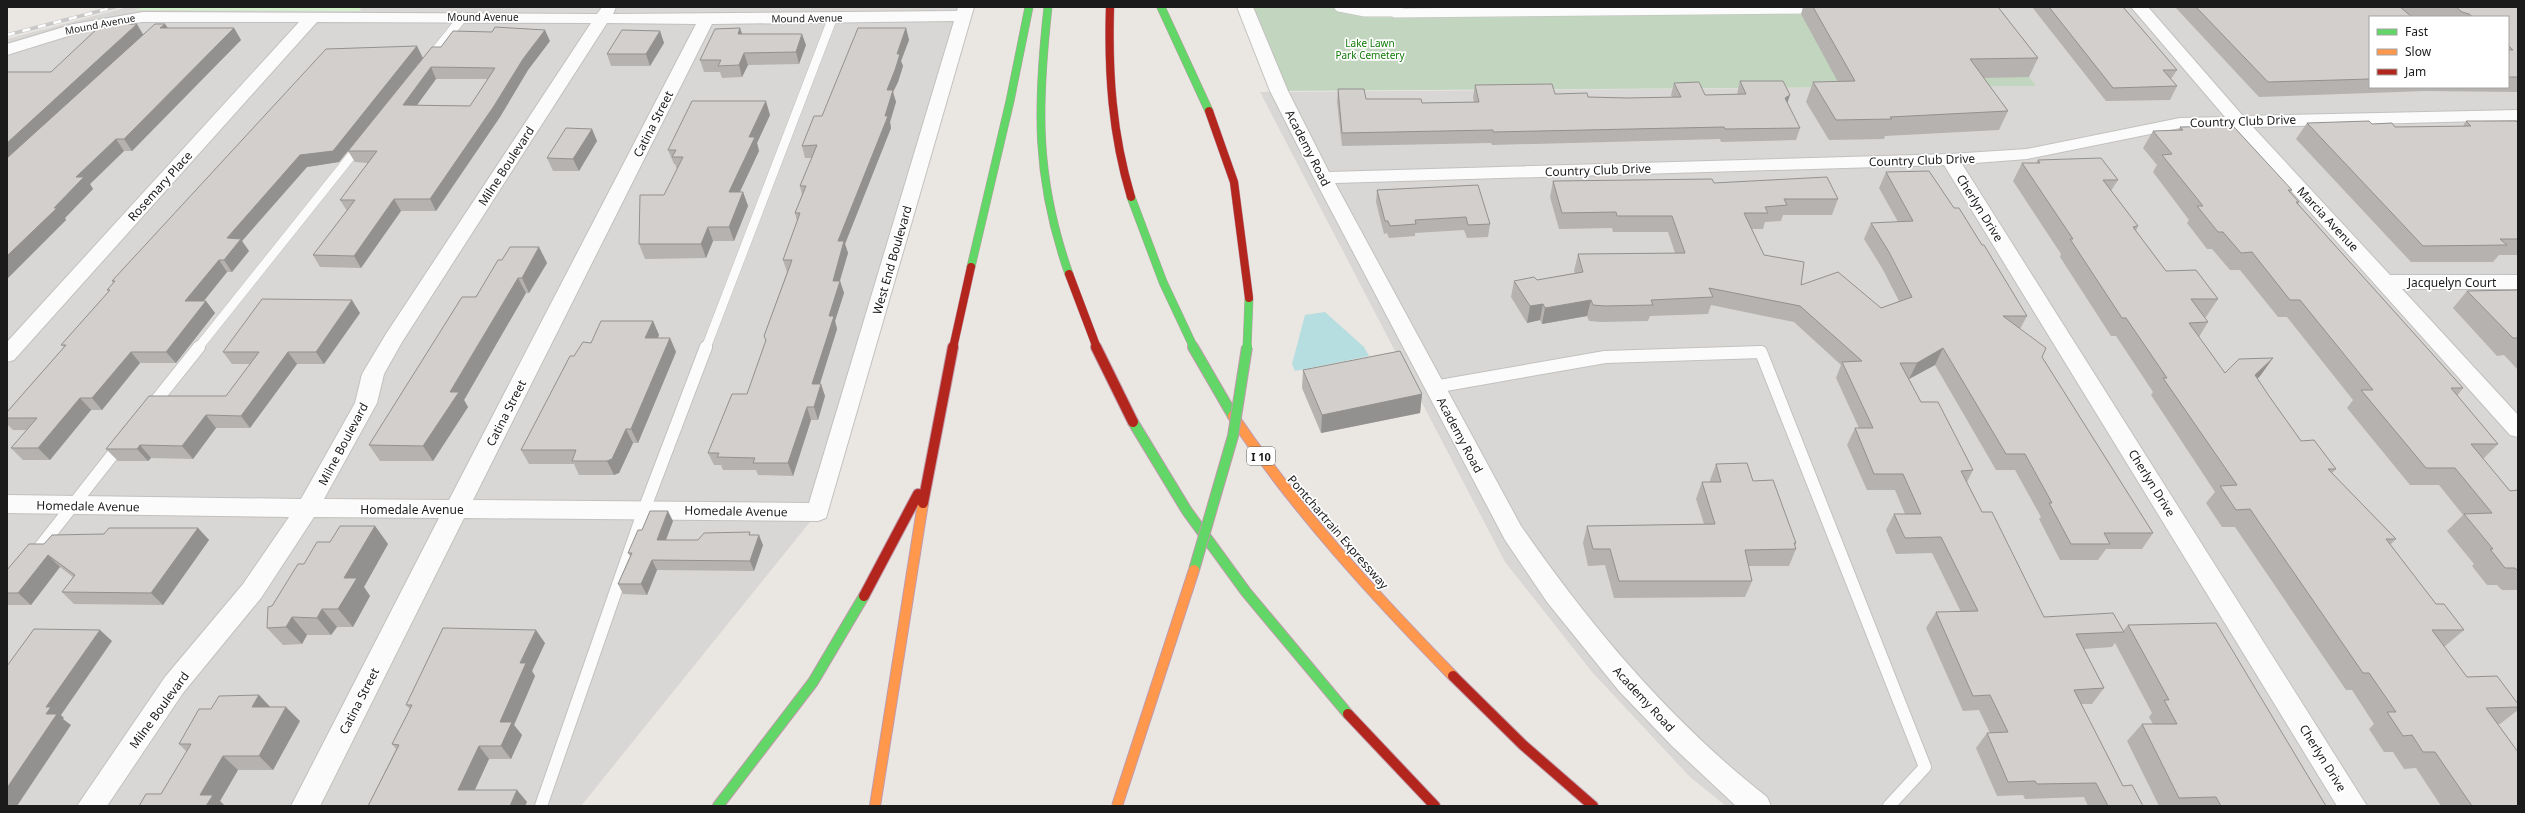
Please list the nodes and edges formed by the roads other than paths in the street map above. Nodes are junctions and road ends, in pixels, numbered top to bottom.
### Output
1 (1029, 7) edge
2 (1048, 7) edge
3 (1110, 7) edge
4 (1161, 7) edge
5 (1245, 7) edge
6 (1339, 7) edge
7 (1425, 7) edge
8 (2140, 7) edge
9 (1826, 9) edge
10 (965, 11) edge
11 (606, 12) edge
12 (645, 12) edge
13 (1395, 13) junction
14 (313, 17) junction
15 (463, 17) junction
16 (833, 17) junction
17 (706, 19) junction
18 (7, 50) edge
19 (423, 66) edge
20 (2518, 115) edge
21 (2237, 120) junction
22 (369, 134) edge
23 (1950, 159) junction
24 (1323, 178) junction
25 (2387, 282) junction
26 (2518, 282) edge
27 (7, 355) edge
28 (1434, 387) junction
29 (146, 413) edge
30 (2518, 429) edge
31 (126, 437) edge
32 (928, 473) junction
33 (7, 504) edge
34 (72, 505) junction
35 (458, 508) junction
36 (307, 510) junction
37 (644, 510) junction
38 (818, 512) joint
39 (26, 565) edge
40 (92, 806) edge
41 (305, 806) edge
42 (541, 806) edge
43 (718, 806) edge
44 (875, 806) edge
45 (1117, 806) edge
46 (1435, 806) edge
47 (1593, 806) edge
48 (1757, 806) edge
49 (1889, 806) edge
50 (2353, 806) edge

1 - 32 highway
2 - 46 highway
3 - 47 highway, Pontchartrain Expressway / I 10
4 - 45 highway, bridge
5 - 24 street, Academy Road
6 - 13 lane
7 - 13 lane
8 - 21 street, Marcia Avenue
9 - 13 lane
10 - 16 street, Mound Avenue
10 - 38 street, West End Boulevard
11 - 12 street, Mound Avenue
11 - 15 street, Mound Avenue
11 - 36 street, Milne Boulevard
12 - 17 street, Mound Avenue
14 - 15 street, Mound Avenue
14 - 18 street, Mound Avenue
14 - 27 street, Rosemary Place
15 - 19 lane
16 - 17 street, Mound Avenue
16 - 37 lane
17 - 35 street, Catina Street
20 - 21 street, Country Club Drive
21 - 23 street, Country Club Drive
21 - 25 street, Marcia Avenue
22 - 29 lane
23 - 24 street, Country Club Drive
23 - 50 street, Cherlyn Drive
24 - 28 street, Academy Road
25 - 26 street, Jacquelyn Court
25 - 30 street, Marcia Avenue
28 - 48 street, Academy Road
28 - 49 lane
31 - 34 lane
32 - 43 highway
32 - 44 highway
33 - 34 street, Homedale Avenue
34 - 36 street, Homedale Avenue
34 - 39 lane
35 - 36 street, Homedale Avenue
35 - 37 street, Homedale Avenue
35 - 41 street, Catina Street
36 - 40 street, Milne Boulevard
37 - 38 street, Homedale Avenue
37 - 42 lane

